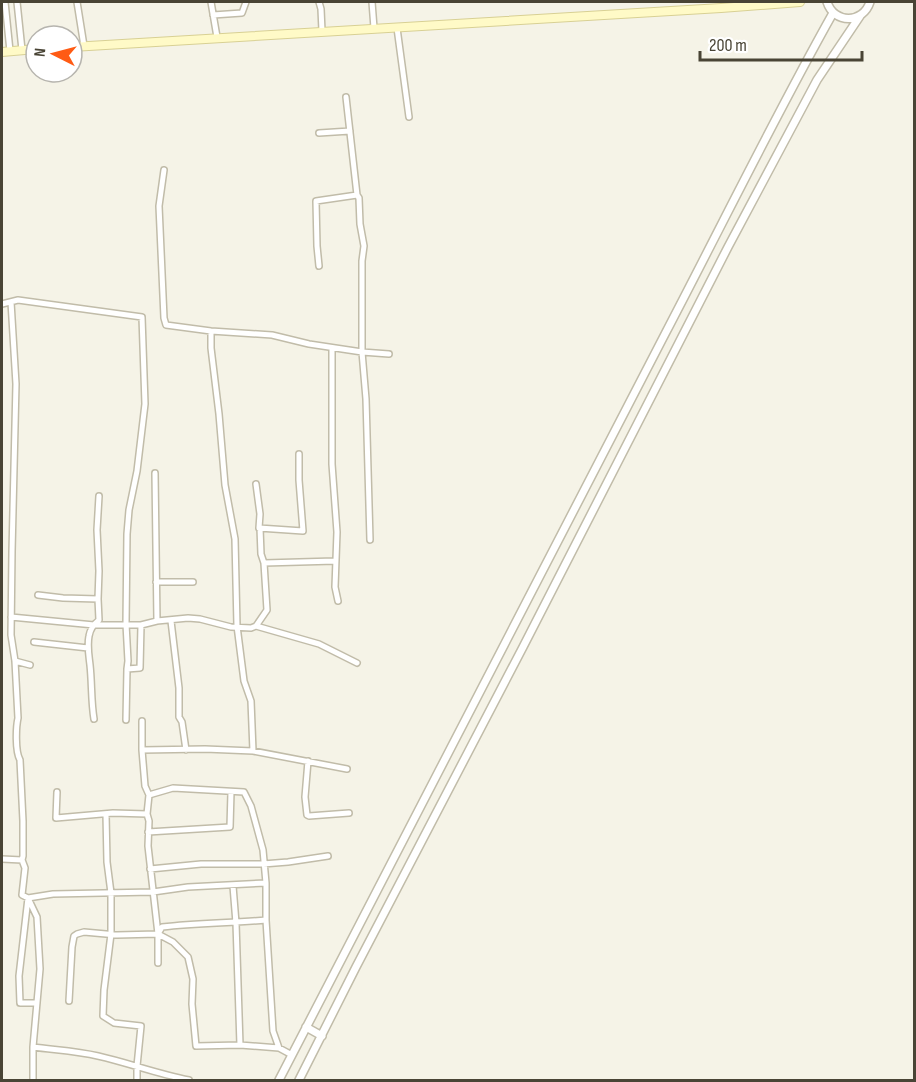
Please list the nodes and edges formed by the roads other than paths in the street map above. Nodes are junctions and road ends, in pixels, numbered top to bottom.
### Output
1 (5, 2) edge
2 (17, 2) edge
3 (77, 2) edge
4 (211, 2) edge
5 (246, 2) edge
6 (319, 2) edge
7 (372, 2) edge
8 (800, 2) edge
9 (827, 2) edge
10 (870, 2) edge
11 (724, 5) edge
12 (833, 13) junction
13 (213, 15) junction
14 (860, 16) junction
15 (80, 24) edge
16 (374, 28) junction
17 (397, 28) junction
18 (322, 31) junction
19 (217, 38) junction
20 (84, 46) edge
21 (22, 50) joint
22 (6, 51) edge
23 (345, 97) dead end
24 (409, 117) dead end
25 (350, 131) junction
26 (320, 132) dead end
27 (164, 170) dead end
28 (357, 195) junction
29 (319, 266) dead end
30 (11, 302) junction
31 (2, 304) edge
32 (211, 331) junction
33 (332, 348) junction
34 (362, 352) junction
35 (389, 354) dead end
36 (299, 454) dead end
37 (155, 473) dead end
38 (256, 484) dead end
39 (99, 496) dead end
40 (260, 528) junction
41 (370, 540) dead end
42 (335, 561) junction
43 (264, 563) junction
44 (156, 582) junction
45 (193, 582) dead end
46 (38, 595) dead end
47 (98, 599) junction
48 (338, 602) dead end
49 (11, 617) junction
50 (157, 621) junction
51 (171, 621) junction
52 (126, 624) junction
53 (94, 625) junction
54 (141, 625) junction
55 (237, 626) junction
56 (256, 626) junction
57 (34, 642) dead end
58 (88, 648) junction
59 (15, 661) junction
60 (357, 663) dead end
61 (30, 665) dead end
62 (127, 669) junction
63 (94, 719) dead end
64 (126, 720) dead end
65 (142, 721) dead end
66 (142, 750) junction
67 (186, 750) junction
68 (253, 751) junction
69 (308, 761) junction
70 (347, 769) dead end
71 (57, 792) dead end
72 (231, 792) junction
73 (149, 795) junction
74 (349, 813) dead end
75 (106, 814) junction
76 (147, 814) junction
77 (148, 832) junction
78 (328, 856) dead end
79 (2, 859) edge
80 (21, 860) junction
81 (263, 864) junction
82 (150, 869) junction
83 (266, 883) junction
84 (233, 886) junction
85 (153, 892) junction
86 (111, 893) junction
87 (28, 898) junction
88 (266, 920) junction
89 (236, 923) junction
90 (111, 934) junction
91 (158, 934) junction
92 (158, 963) dead end
93 (69, 1001) dead end
94 (37, 1003) junction
95 (306, 1027) junction
96 (321, 1036) junction
97 (240, 1045) junction
98 (33, 1047) junction
99 (279, 1048) junction
100 (292, 1055) junction
101 (137, 1066) junction
102 (33, 1080) edge
103 (137, 1080) edge
104 (189, 1080) edge
105 (279, 1080) edge
106 (299, 1080) edge

1 - 22 street
2 - 21 street
3 - 15 street
4 - 13 street
5 - 13 street
6 - 18 street
7 - 16 street
8 - 11 main road
9 - 12 street
10 - 14 street
11 - 17 main road
12 - 14 street
12 - 95 street
13 - 19 street
14 - 96 street
16 - 17 main road
16 - 18 main road
17 - 24 street
18 - 19 main road
19 - 20 main road
21 - 22 main road
23 - 25 street
25 - 26 street
25 - 28 street
27 - 32 street
28 - 29 street
28 - 34 street
30 - 31 street
30 - 49 street
30 - 52 street
32 - 33 street
32 - 55 street
33 - 34 street
33 - 42 street
34 - 35 street
34 - 41 street
36 - 40 street
37 - 44 street
38 - 40 street
39 - 47 street
40 - 43 street
42 - 43 street
42 - 48 street
43 - 56 street
44 - 45 street
44 - 50 street
46 - 47 street
47 - 53 street
49 - 53 street
49 - 59 street
50 - 51 street
50 - 54 street
51 - 55 street
51 - 67 street
52 - 53 street
52 - 54 street
52 - 62 street
53 - 58 street
54 - 62 street
55 - 56 street
55 - 68 street
56 - 60 street
57 - 58 street
58 - 63 street
59 - 61 street
59 - 80 street
62 - 64 street
65 - 66 street
66 - 67 street
66 - 73 street
67 - 68 street
68 - 69 street
69 - 70 street
69 - 74 street
71 - 75 street
72 - 73 street
72 - 77 street
72 - 81 street
73 - 76 street
75 - 76 street
75 - 86 street
76 - 77 street
77 - 82 street
78 - 81 street
79 - 80 street
80 - 87 street
81 - 82 street
81 - 83 street
82 - 85 street
83 - 84 street
83 - 88 street
84 - 85 street
84 - 89 street
85 - 86 street
85 - 91 street
86 - 87 street
86 - 90 street
87 - 94 street
87 - 94 street
88 - 89 street
88 - 99 street
89 - 91 street
89 - 97 street
90 - 91 street
90 - 93 street
90 - 101 street
91 - 92 street
91 - 97 street
94 - 98 street
95 - 96 street
95 - 100 street
96 - 106 street
97 - 99 street
98 - 101 street
98 - 102 street
99 - 100 street
100 - 105 street
101 - 103 street
101 - 104 street

